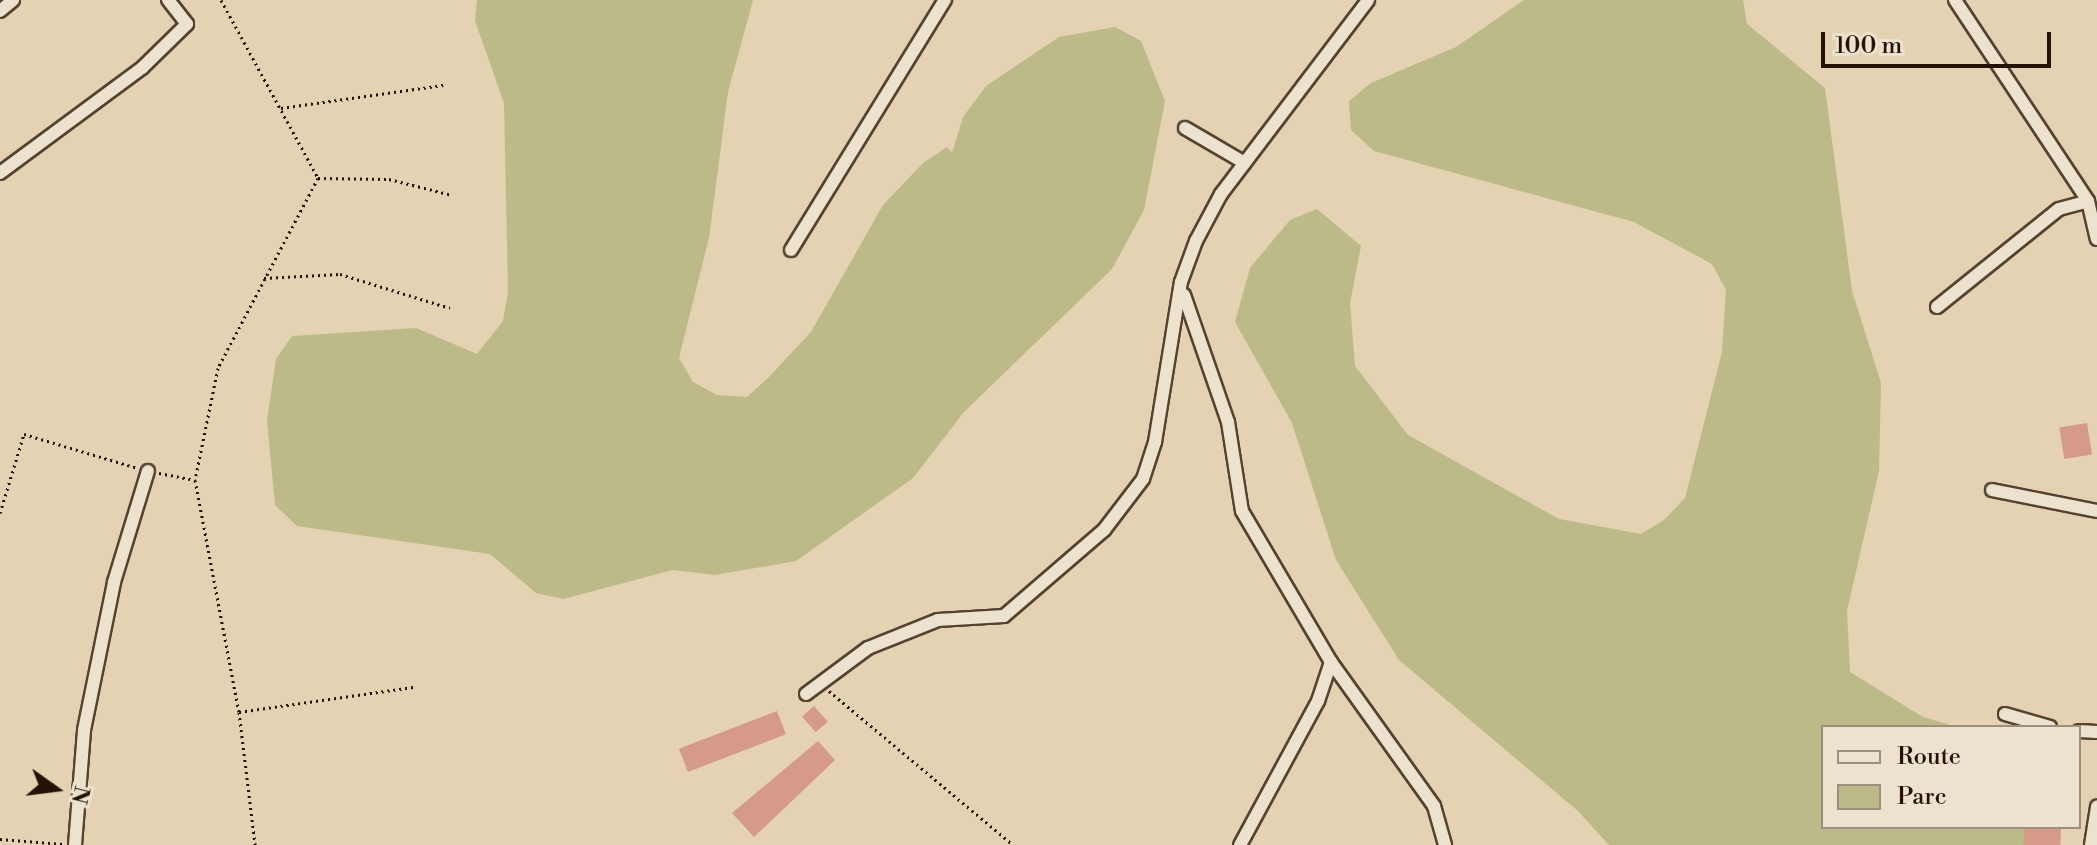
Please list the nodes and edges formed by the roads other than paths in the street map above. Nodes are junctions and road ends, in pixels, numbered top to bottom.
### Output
1 (13, 0) edge
2 (168, 0) edge
3 (945, 0) edge
4 (1368, 0) edge
5 (1955, 0) edge
6 (0, 11) edge
7 (1185, 128) dead end
8 (1245, 163) junction
9 (0, 173) edge
10 (2088, 201) junction
11 (2097, 239) edge
12 (791, 250) dead end
13 (1181, 282) junction
14 (1937, 307) dead end
15 (148, 471) road end
16 (1992, 490) dead end
17 (2097, 511) edge
18 (1331, 662) junction
19 (806, 694) dead end
20 (2005, 714) dead end
21 (2043, 725) edge
22 (2097, 806) edge
23 (75, 845) edge
24 (1240, 845) edge
25 (1445, 845) edge
26 (2091, 845) edge

1 - 6 street
2 - 9 street
3 - 12 street
4 - 8 street
5 - 10 street
7 - 8 street
8 - 13 street
10 - 11 street
10 - 14 street
13 - 18 street
13 - 19 street
15 - 23 street
16 - 17 street
18 - 24 street
18 - 25 street
20 - 21 street
22 - 26 street

